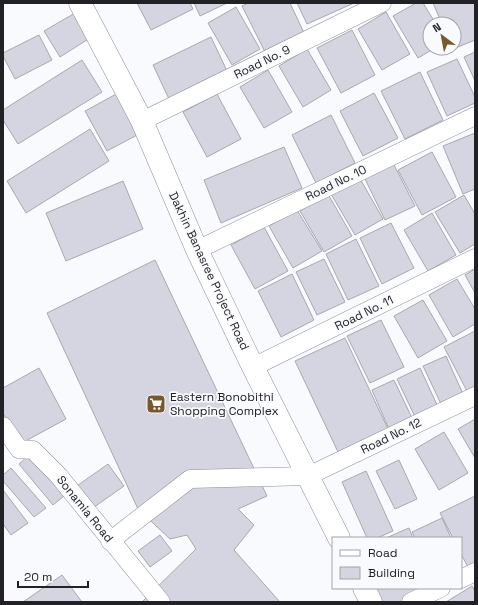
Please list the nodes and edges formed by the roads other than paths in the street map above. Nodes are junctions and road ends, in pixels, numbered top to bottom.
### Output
1 (80, 3) edge
2 (382, 3) edge
3 (475, 116) edge
4 (142, 121) junction
5 (197, 250) junction
6 (475, 258) edge
7 (253, 367) junction
8 (475, 396) edge
9 (3, 426) edge
10 (308, 476) junction
11 (338, 537) edge
12 (110, 541) junction
13 (475, 572) edge
14 (462, 578) edge
15 (364, 589) edge
16 (439, 589) edge
17 (161, 602) edge
18 (371, 602) edge
19 (411, 602) edge

1 - 4 street, Dakhin Banasree Project Road
2 - 4 street, Road No. 9
3 - 5 street, Road No. 10
4 - 5 street, Dakhin Banasree Project Road
5 - 7 street, Dakhin Banasree Project Road
6 - 7 street, Road No. 11
7 - 10 street, Dakhin Banasree Project Road
8 - 10 street, Road No. 12
9 - 12 street, Sonamia Road
10 - 11 street, Dakhin Banasree Project Road
10 - 12 street
12 - 17 street, Sonamia Road
13 - 14 street
15 - 18 street
16 - 19 street

